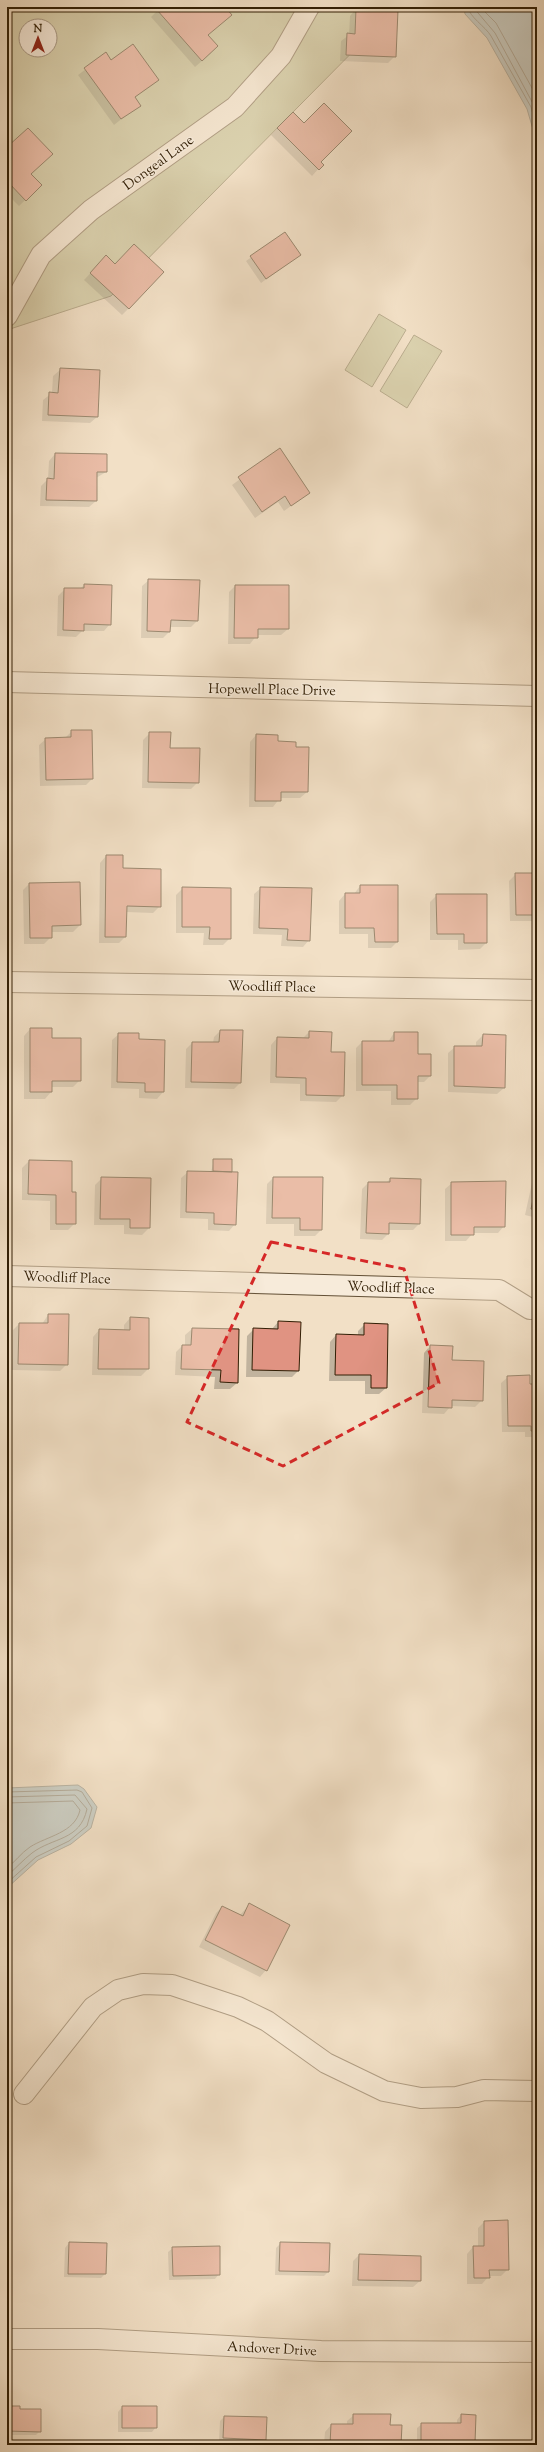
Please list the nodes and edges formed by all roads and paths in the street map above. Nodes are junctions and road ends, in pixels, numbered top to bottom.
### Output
1 (309, 7) edge
2 (7, 316) edge
3 (7, 682) edge
4 (537, 696) edge
5 (7, 982) edge
6 (537, 990) edge
7 (7, 1276) edge
8 (530, 1309) dead end
9 (537, 2092) edge
10 (24, 2094) dead end
11 (7, 2340) edge
12 (537, 2352) edge

1 - 2 street, Dongeal Lane
3 - 4 street, Hopewell Place Drive
5 - 6 street, Woodliff Place
7 - 8 street, Woodliff Place
9 - 10 street
11 - 12 street, Andover Drive

